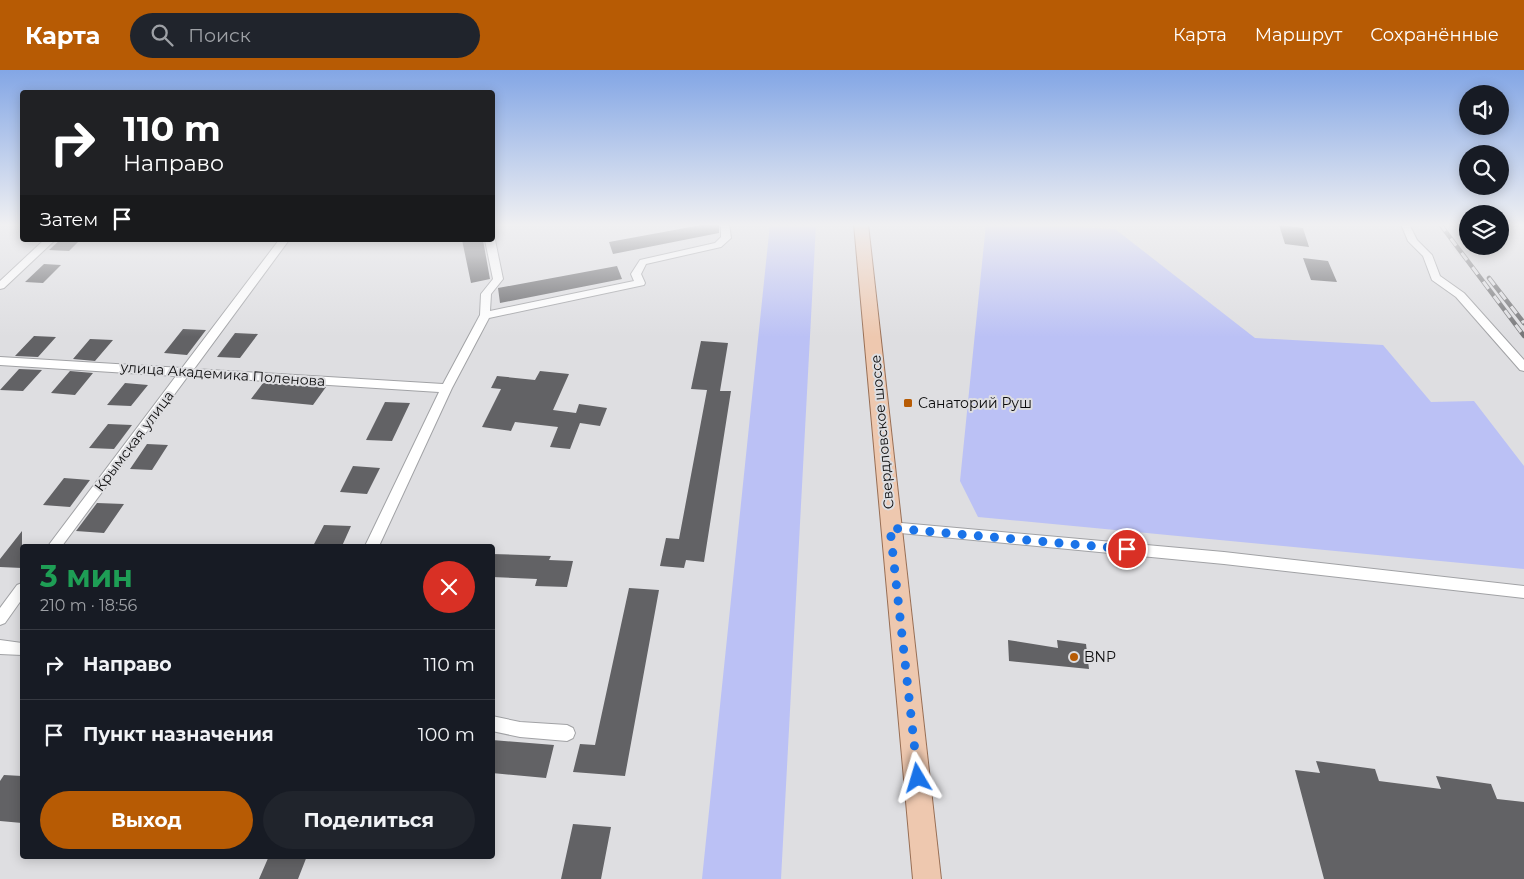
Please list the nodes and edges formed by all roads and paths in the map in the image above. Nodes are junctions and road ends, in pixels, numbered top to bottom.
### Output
1 (26, 262) edge
2 (268, 262) edge
3 (494, 262) edge
4 (644, 262) edge
5 (865, 262) edge
6 (1430, 262) edge
7 (0, 286) edge
8 (484, 315) junction
9 (0, 361) edge
10 (1524, 367) edge
11 (187, 371) junction
12 (446, 388) junction
13 (890, 528) junction
14 (57, 544) edge
15 (373, 544) edge
16 (20, 592) edge
17 (1524, 592) edge
18 (0, 619) edge
19 (0, 647) edge
20 (20, 649) edge
21 (495, 724) edge
22 (567, 732) dead end
23 (927, 879) edge

1 - 7 street
2 - 11 street, Крымская улица
3 - 8 street
4 - 8 street
5 - 13 main road, Свердловское шоссе
6 - 10 street
8 - 12 street
9 - 11 street, улица Академика Поленова
11 - 12 street, улица Академика Поленова
11 - 14 street, Крымская улица
12 - 15 street
13 - 17 street
13 - 23 main road, Свердловское шоссе
16 - 18 street
19 - 20 street
21 - 22 street

